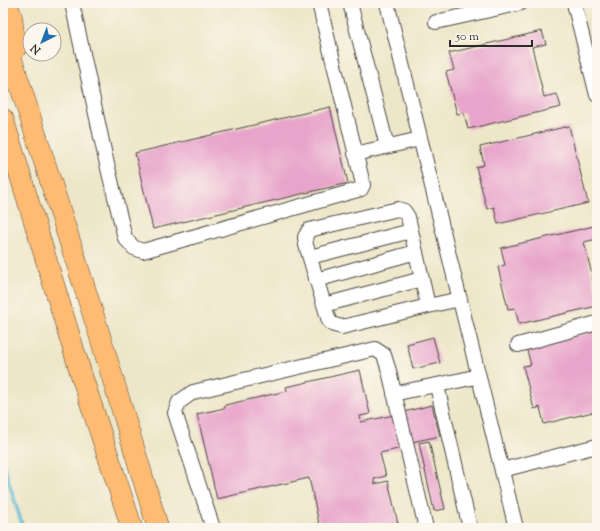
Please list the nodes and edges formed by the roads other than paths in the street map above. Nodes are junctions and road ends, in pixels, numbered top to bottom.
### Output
1 (7, 3) edge
2 (72, 3) edge
3 (319, 3) edge
4 (350, 3) edge
5 (387, 3) edge
6 (521, 3) edge
7 (574, 3) edge
8 (436, 22) dead end
9 (3, 32) edge
10 (20, 85) junction
11 (597, 95) edge
12 (3, 119) edge
13 (420, 139) junction
14 (387, 146) junction
15 (355, 154) junction
16 (411, 231) junction
17 (416, 252) junction
18 (310, 257) junction
19 (422, 279) junction
20 (316, 280) junction
21 (460, 299) junction
22 (324, 305) junction
23 (428, 306) junction
24 (597, 323) edge
25 (518, 345) dead end
26 (110, 372) junction
27 (479, 376) junction
28 (82, 377) junction
29 (437, 386) junction
30 (394, 394) junction
31 (597, 446) edge
32 (502, 470) junction
33 (132, 528) edge
34 (158, 528) edge
35 (213, 528) edge
36 (426, 528) edge
37 (470, 528) edge
38 (516, 528) edge

1 - 10 highway
2 - 15 street
3 - 15 street
4 - 14 street
5 - 13 street
6 - 8 street
7 - 11 street
9 - 10 highway
10 - 26 highway
12 - 28 highway
13 - 14 street
13 - 21 street
14 - 15 street
16 - 17 street
16 - 18 street
16 - 18 street
17 - 19 street
17 - 20 street
18 - 20 street
19 - 22 street
19 - 23 street
20 - 22 street
21 - 23 street
21 - 27 street
22 - 23 street
24 - 25 street
26 - 28 highway
26 - 34 highway
27 - 29 street
27 - 32 street
28 - 33 highway
29 - 30 street
29 - 37 street
30 - 35 street
30 - 36 street
31 - 32 street
32 - 38 street

